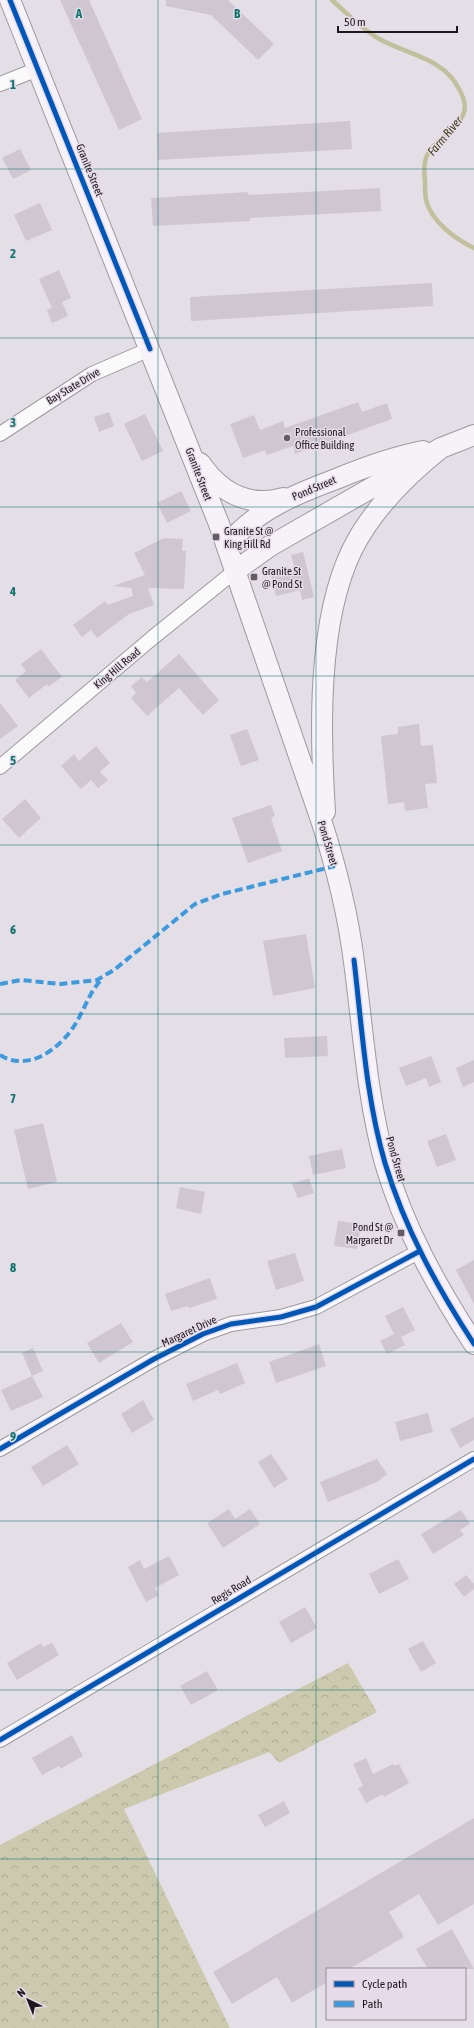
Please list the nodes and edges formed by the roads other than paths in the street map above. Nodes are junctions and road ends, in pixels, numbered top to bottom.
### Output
1 (7, 2) edge
2 (38, 69) junction
3 (0, 84) edge
4 (150, 349) junction
5 (0, 434) edge
6 (474, 435) edge
7 (187, 441) junction
8 (441, 448) junction
9 (297, 494) junction
10 (226, 546) junction
11 (235, 571) junction
12 (0, 767) edge
13 (329, 844) junction
14 (420, 1252) junction
15 (474, 1344) edge
16 (0, 1449) edge
17 (474, 1459) edge
18 (0, 1740) edge

1 - 2 main road, Granite Street
2 - 3 street
2 - 4 main road, Granite Street
4 - 5 street, Bay State Drive
4 - 7 main road, Granite Street
6 - 8 main road, Pond Street
7 - 9 main road
7 - 10 main road, Granite Street
8 - 9 main road, Pond Street
8 - 11 main road, Pond Street
8 - 13 main road
9 - 10 main road, Pond Street
10 - 11 main road, Pond Street
11 - 12 street, King Hill Road
11 - 13 main road, Pond Street
13 - 14 main road, Pond Street
14 - 15 main road, Pond Street
14 - 16 street, Margaret Drive
17 - 18 street, Regis Road

